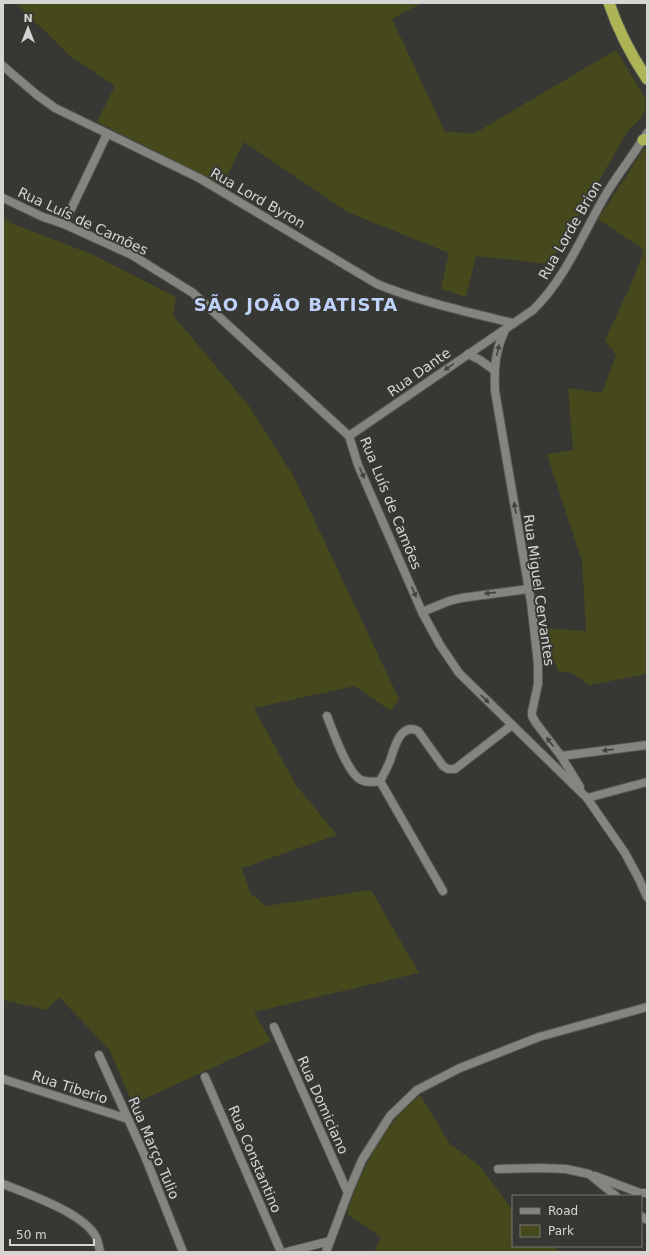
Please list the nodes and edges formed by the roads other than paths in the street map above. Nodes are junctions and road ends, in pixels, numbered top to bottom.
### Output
1 (609, 3) edge
2 (3, 66) edge
3 (647, 80) edge
4 (107, 134) junction
5 (646, 137) edge
6 (3, 198) edge
7 (64, 224) junction
8 (513, 323) junction
9 (505, 330) junction
10 (468, 354) junction
11 (494, 370) junction
12 (349, 436) junction
13 (528, 589) junction
14 (422, 612) junction
15 (327, 716) dead end
16 (512, 725) junction
17 (647, 745) edge
18 (561, 756) junction
19 (380, 781) junction
20 (647, 782) edge
21 (587, 798) junction
22 (443, 891) dead end
23 (647, 897) edge
24 (647, 1007) edge
25 (274, 1027) dead end
26 (99, 1055) dead end
27 (205, 1077) dead end
28 (3, 1079) edge
29 (128, 1120) junction
30 (498, 1168) dead end
31 (589, 1174) junction
32 (3, 1184) edge
33 (348, 1193) junction
34 (647, 1193) edge
35 (615, 1195) edge
36 (330, 1241) junction
37 (100, 1252) edge
38 (183, 1252) edge
39 (281, 1252) edge
40 (287, 1252) edge
41 (326, 1252) edge

1 - 3 highway
2 - 4 street, Rua Lord Byron
4 - 7 street
4 - 8 street, Rua Lord Byron
5 - 8 street, Rua Lorde Brion
6 - 7 street, Rua Luís de Camões
7 - 12 street, Rua Luís de Camões
8 - 9 street, Rua Lorde Brion
9 - 10 street, Rua Dante
11 -> 9 street, Rua Miguel Cervantes
10 - 11 street
10 -> 12 street, Rua Dante
13 -> 11 street, Rua Miguel Cervantes
12 -> 14 street, Rua Luís de Camões
13 -> 14 street
18 -> 13 street, Rua Miguel Cervantes
14 -> 16 street, Rua Luís de Camões
15 - 19 street
16 - 19 street
16 - 21 street, Rua Luís de Camões
17 -> 18 street
18 - 21 street, Rua Miguel Cervantes
19 - 22 street
20 - 21 street
21 - 23 street, Rua Luís de Camões
24 - 33 street
25 - 33 street, Rua Domiciano
26 - 29 street, Rua Março Tulio
27 - 39 street, Rua Constantino
28 - 29 street, Rua Tiberio
29 - 38 street, Rua Março Tulio
30 - 31 street
31 - 34 street
31 - 35 street
32 - 37 street
33 - 36 street
36 - 40 street
36 - 41 street

